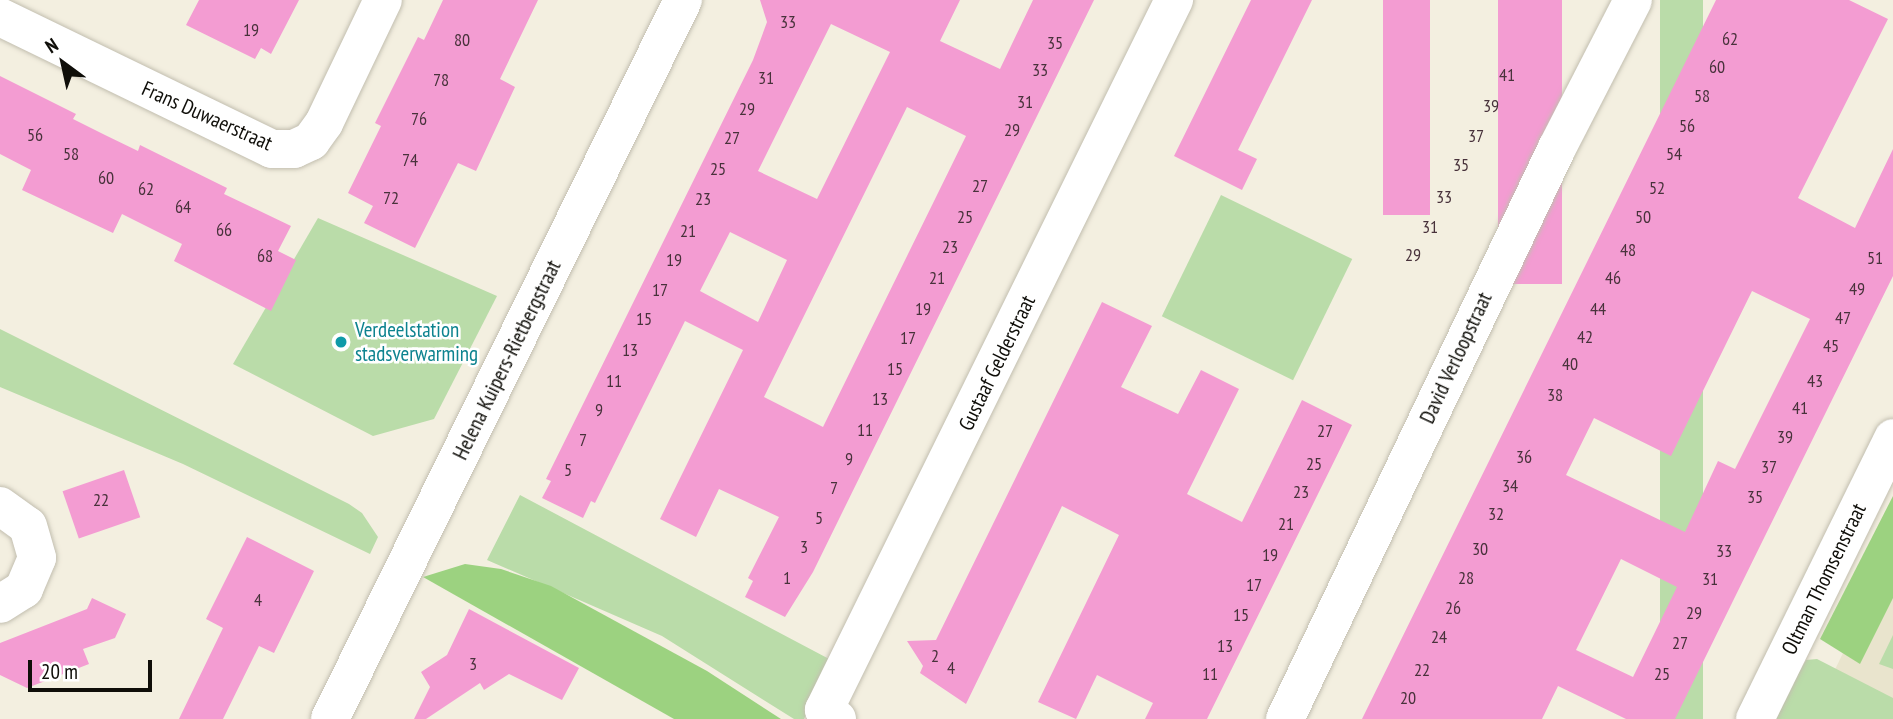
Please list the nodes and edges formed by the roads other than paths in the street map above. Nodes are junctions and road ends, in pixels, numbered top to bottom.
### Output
1 (383, 0) edge
2 (683, 0) edge
3 (1174, 0) edge
4 (1633, 0) edge
5 (0, 17) edge
6 (1893, 438) edge
7 (0, 506) edge
8 (0, 604) edge
9 (330, 719) edge
10 (837, 719) edge
11 (1284, 719) edge
12 (1755, 719) edge

1 - 5 street, Frans Duwaerstraat
2 - 9 street, Helena Kuipers-Rietbergstraat
3 - 10 street, Gustaaf Gelderstraat
4 - 11 street, David Verloopstraat
6 - 12 street, Oltman Thomsenstraat
7 - 8 street

